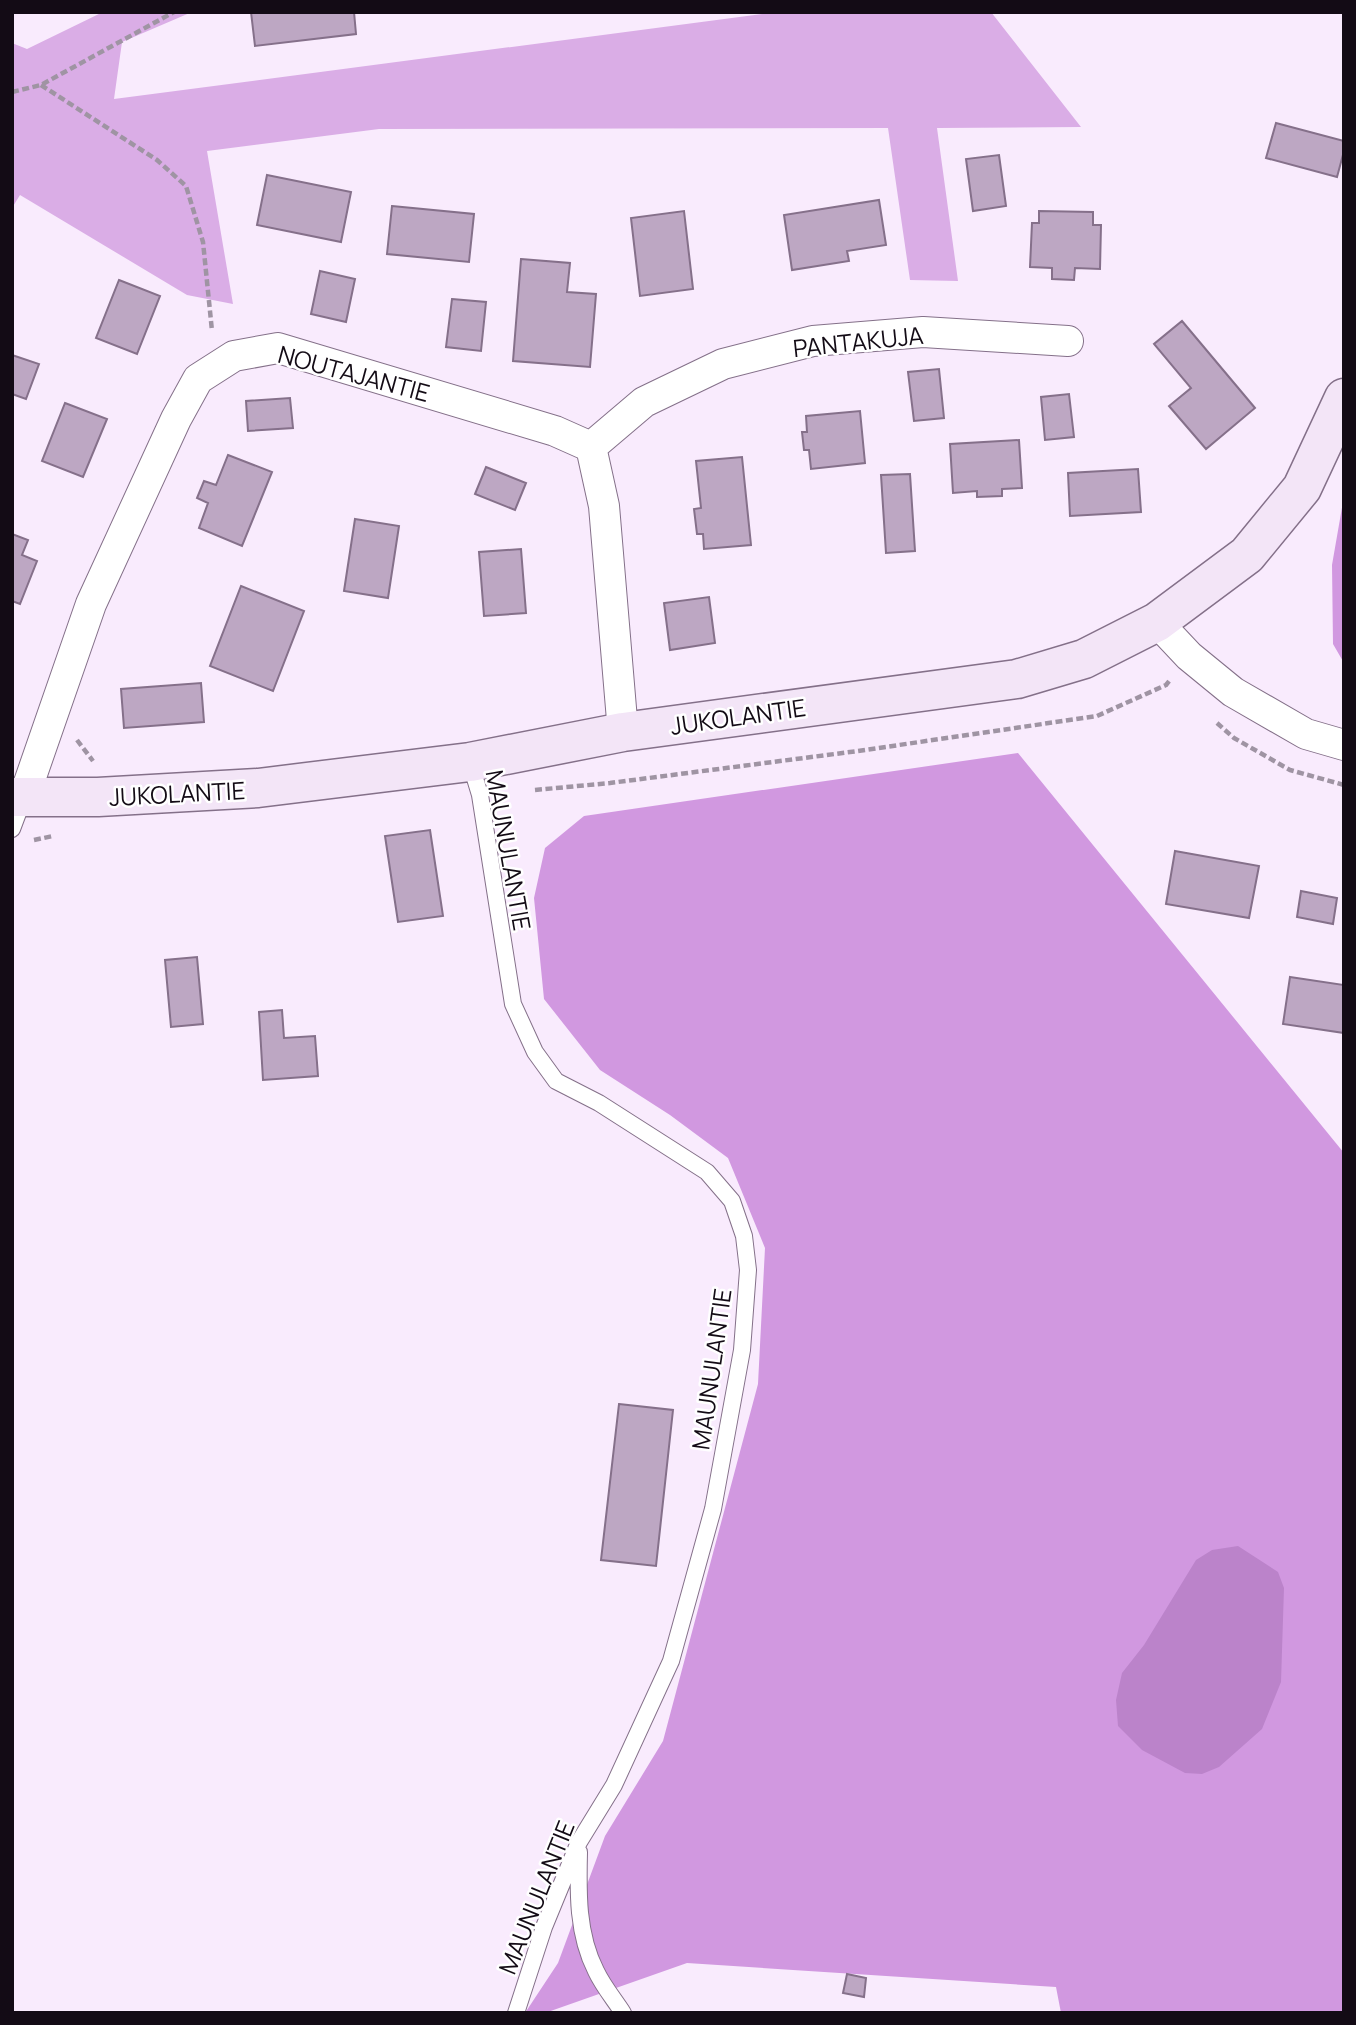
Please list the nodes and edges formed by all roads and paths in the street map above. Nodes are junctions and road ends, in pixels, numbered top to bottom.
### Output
1 (174, 12) edge
2 (41, 85) junction
3 (12, 92) edge
4 (1068, 341) dead end
5 (218, 366) junction
6 (1344, 398) edge
7 (591, 447) junction
8 (1157, 622) junction
9 (623, 732) junction
10 (1344, 745) edge
11 (470, 762) junction
12 (16, 807) edge
13 (579, 1842) junction
14 (516, 2013) edge
15 (623, 2013) edge

1 - 2 path
2 - 3 path
2 - 5 path
4 - 7 street, PANTAKUJA
5 - 7 street, NOUTAJANTIE
5 - 12 street, NOUTAJANTIE
6 - 8 street, JUKOLANTIE
7 - 9 street
8 - 9 street, JUKOLANTIE
8 - 10 street
9 - 11 street, JUKOLANTIE
11 - 12 street, JUKOLANTIE
11 - 13 lane, MAUNULANTIE
13 - 14 lane, MAUNULANTIE
13 - 15 lane

